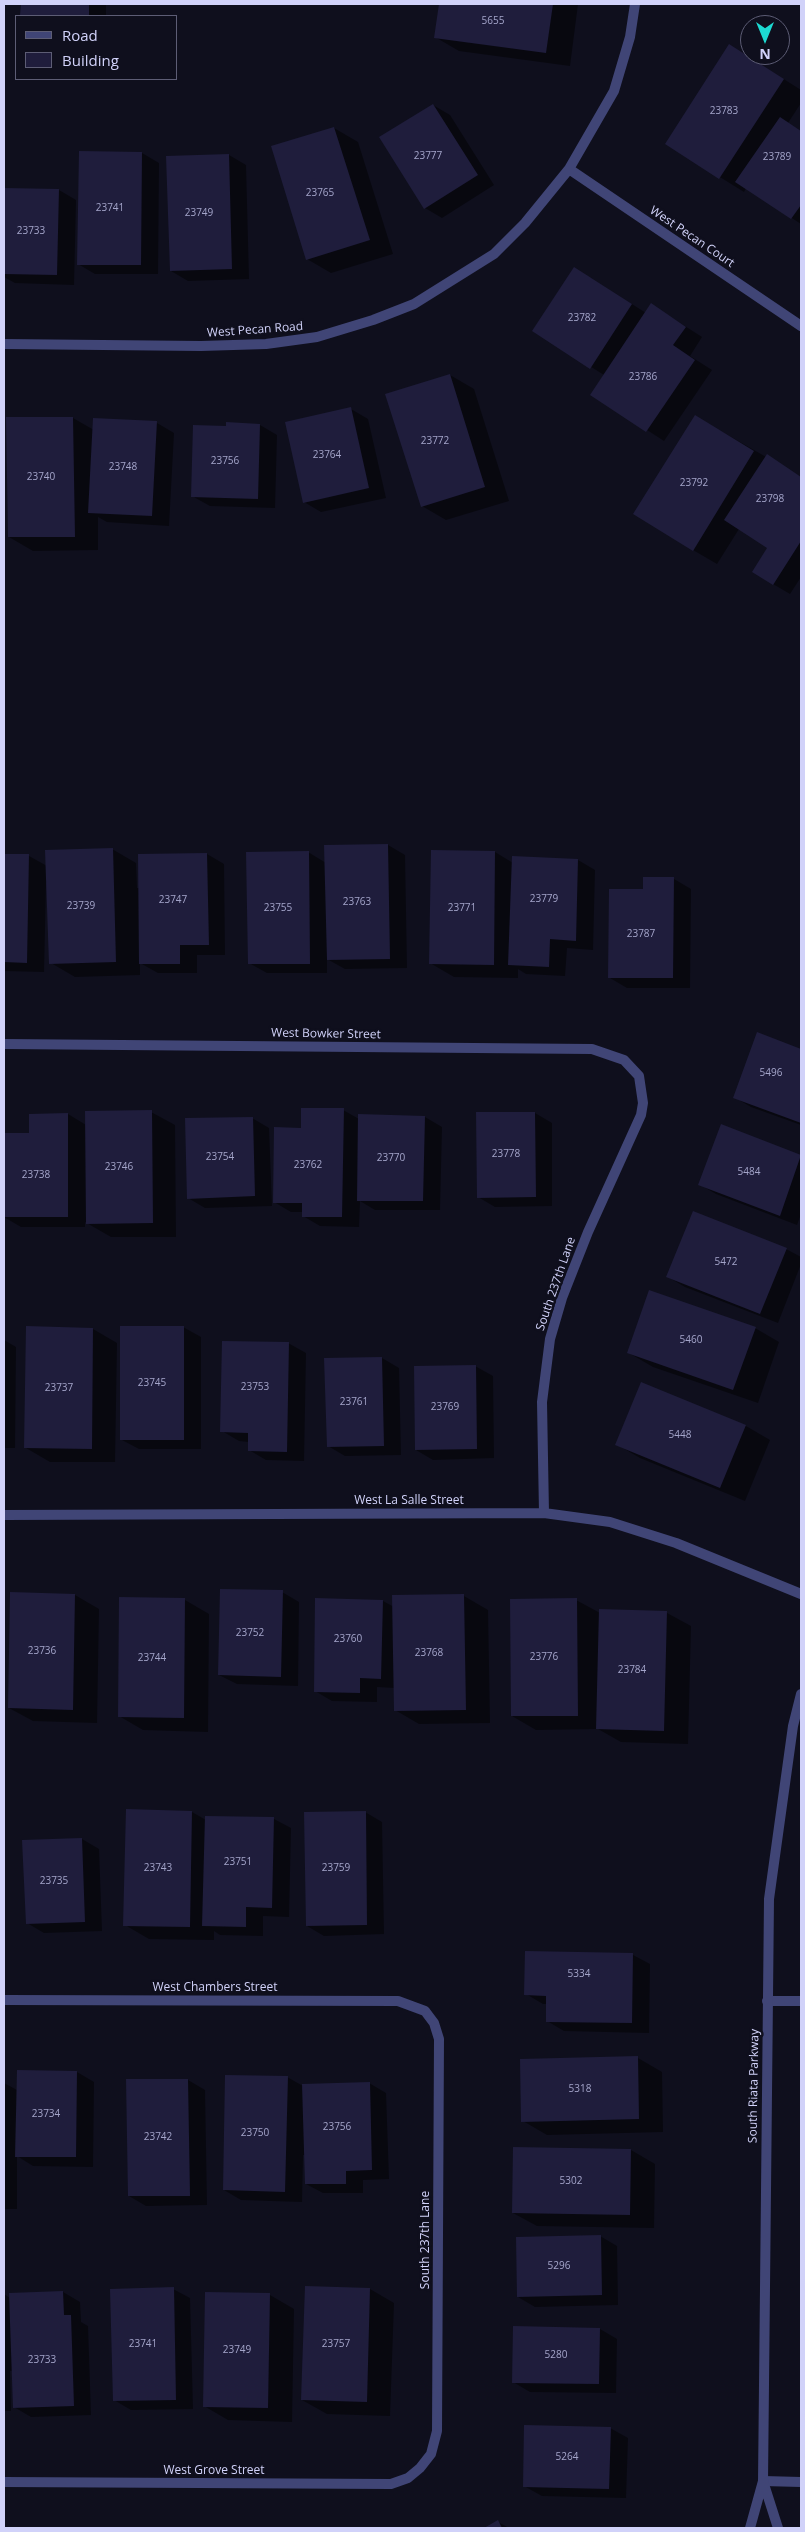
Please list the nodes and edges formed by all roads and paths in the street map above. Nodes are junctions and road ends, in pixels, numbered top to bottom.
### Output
1 (635, 4) edge
2 (569, 169) junction
3 (801, 326) edge
4 (4, 344) edge
5 (4, 1044) edge
6 (640, 1076) joint
7 (544, 1513) junction
8 (4, 1515) edge
9 (801, 1594) edge
10 (801, 1694) edge
11 (4, 2000) edge
12 (767, 2001) junction
13 (801, 2001) edge
14 (425, 2010) joint
15 (420, 2468) joint
16 (763, 2481) junction
17 (4, 2482) edge
18 (801, 2482) edge
19 (750, 2528) edge
20 (778, 2528) edge

1 - 2 street
2 - 3 street, West Pecan Court
2 - 4 street, West Pecan Road
5 - 6 street, West Bowker Street
6 - 7 street, South 237th Lane
7 - 8 street, West La Salle Street
7 - 9 street, West La Salle Street
10 - 12 street, South Riata Parkway
11 - 14 street, West Chambers Street
12 - 13 street
12 - 16 street, South Riata Parkway
14 - 15 street, South 237th Lane
15 - 17 street, West Grove Street
16 - 18 street
16 - 19 street, South Riata Parkway
16 - 20 street, South Riata Parkway

